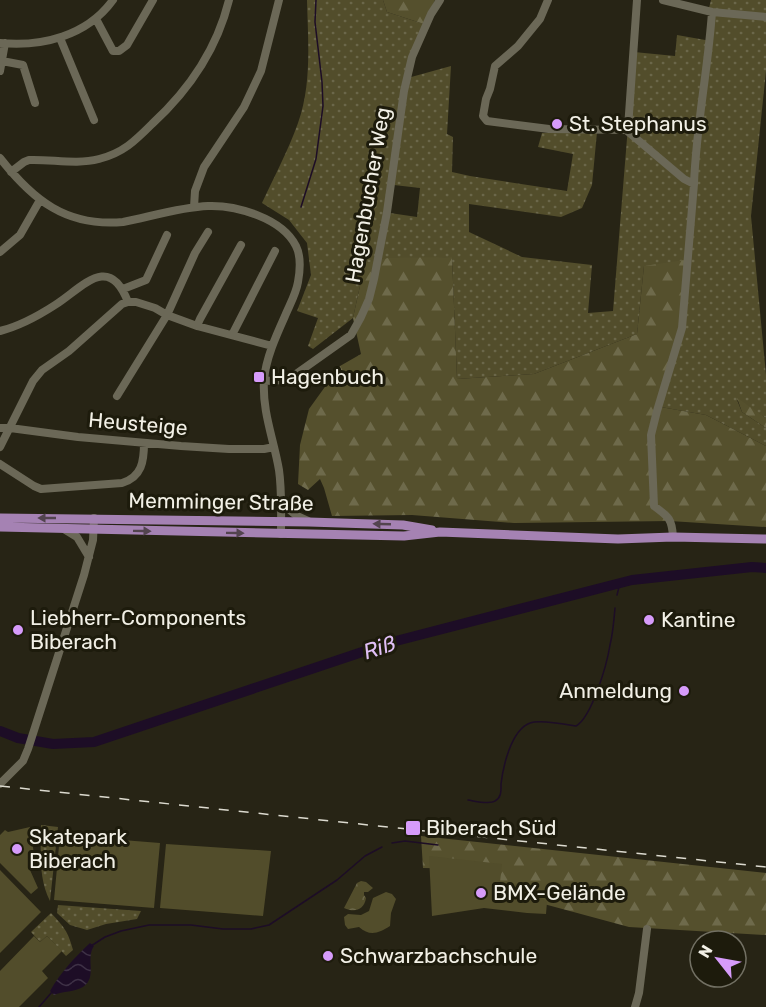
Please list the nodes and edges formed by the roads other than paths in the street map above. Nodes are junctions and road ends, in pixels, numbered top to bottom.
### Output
1 (113, 0) edge
2 (153, 0) edge
3 (229, 0) edge
4 (279, 0) edge
5 (440, 0) edge
6 (548, 0) edge
7 (637, 0) edge
8 (663, 0) edge
9 (712, 12) junction
10 (766, 17) edge
11 (96, 19) junction
12 (60, 38) junction
13 (3, 43) edge
14 (2, 61) junction
15 (0, 71) edge
16 (35, 103) dead end
17 (94, 120) dead end
18 (626, 130) junction
19 (0, 158) edge
20 (11, 172) junction
21 (694, 184) junction
22 (40, 200) junction
23 (194, 207) junction
24 (208, 232) dead end
25 (167, 235) dead end
26 (241, 245) dead end
27 (275, 251) dead end
28 (0, 252) edge
29 (123, 289) junction
30 (128, 302) junction
31 (166, 315) junction
32 (197, 326) junction
33 (0, 331) edge
34 (232, 335) junction
35 (272, 346) junction
36 (264, 381) junction
37 (117, 396) dead end
38 (0, 428) edge
39 (10, 428) junction
40 (144, 443) junction
41 (0, 447) edge
42 (274, 447) junction
43 (0, 464) edge
44 (282, 503) junction
45 (0, 518) edge
46 (94, 518) junction
47 (281, 521) junction
48 (309, 522) junction
49 (0, 527) edge
50 (63, 528) junction
51 (94, 530) junction
52 (440, 532) junction
53 (281, 534) junction
54 (674, 537) junction
55 (766, 539) edge
56 (89, 558) junction
57 (0, 784) edge
58 (647, 929) dead end
59 (635, 1007) edge

1 - 11 street
2 - 11 street
3 - 20 street
4 - 23 street
5 - 36 street, Hagenbucher Weg
6 - 18 street
7 - 18 street
8 - 9 street
9 - 10 street
9 - 21 street
11 - 12 street
12 - 13 street
12 - 17 street
13 - 14 street
14 - 15 street
14 - 16 street
18 - 21 street
19 - 20 street
20 - 22 street
21 - 54 street
22 - 23 street
22 - 28 street
23 - 35 street
24 - 31 street
25 - 29 street
26 - 32 street
27 - 34 street
29 - 30 street
29 - 33 street
30 - 31 street
30 - 39 street
31 - 32 street
31 - 37 street
32 - 34 street
34 - 35 street
35 - 36 street
36 - 42 street
38 - 39 street, Heusteige
39 - 40 street, Heusteige
39 - 41 street
40 - 42 street, Heusteige
40 - 43 street
42 - 44 street
44 - 47 street
44 - 48 street
46 -> 45 main road, Memminger Straße
46 - 47 main road, Memminger Straße
46 - 51 street
47 - 48 main road, Memminger Straße
47 - 53 street
52 -> 48 main road, Memminger Straße
49 - 50 main road, Memminger Straße
50 - 51 main road, Memminger Straße
50 - 56 street
51 -> 53 main road, Memminger Straße
51 - 56 street
52 - 53 main road, Memminger Straße
52 - 54 main road, Memminger Straße
54 - 55 main road, Memminger Straße
56 - 57 street
58 - 59 street

